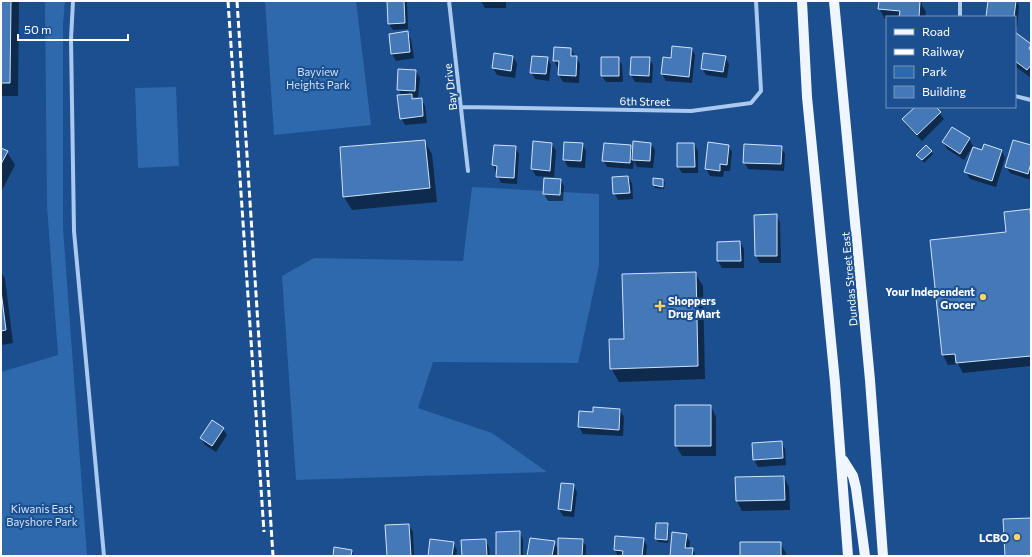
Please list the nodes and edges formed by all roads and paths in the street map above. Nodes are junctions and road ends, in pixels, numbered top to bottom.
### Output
1 (73, 1) edge
2 (449, 1) edge
3 (756, 1) edge
4 (802, 1) edge
5 (834, 1) edge
6 (960, 1) edge
7 (960, 16) edge
8 (1016, 96) edge
9 (1031, 100) edge
10 (461, 107) junction
11 (468, 171) dead end
12 (841, 457) junction
13 (104, 556) edge
14 (848, 556) edge
15 (865, 556) edge
16 (883, 556) edge

1 - 13 street
2 - 10 street, Bay Drive
3 - 10 street, 6th Street
4 - 12 main road
5 - 16 main road, Dundas Street East
6 - 7 street
8 - 9 street
10 - 11 street, Bay Drive
12 - 14 main road
12 - 15 main road

